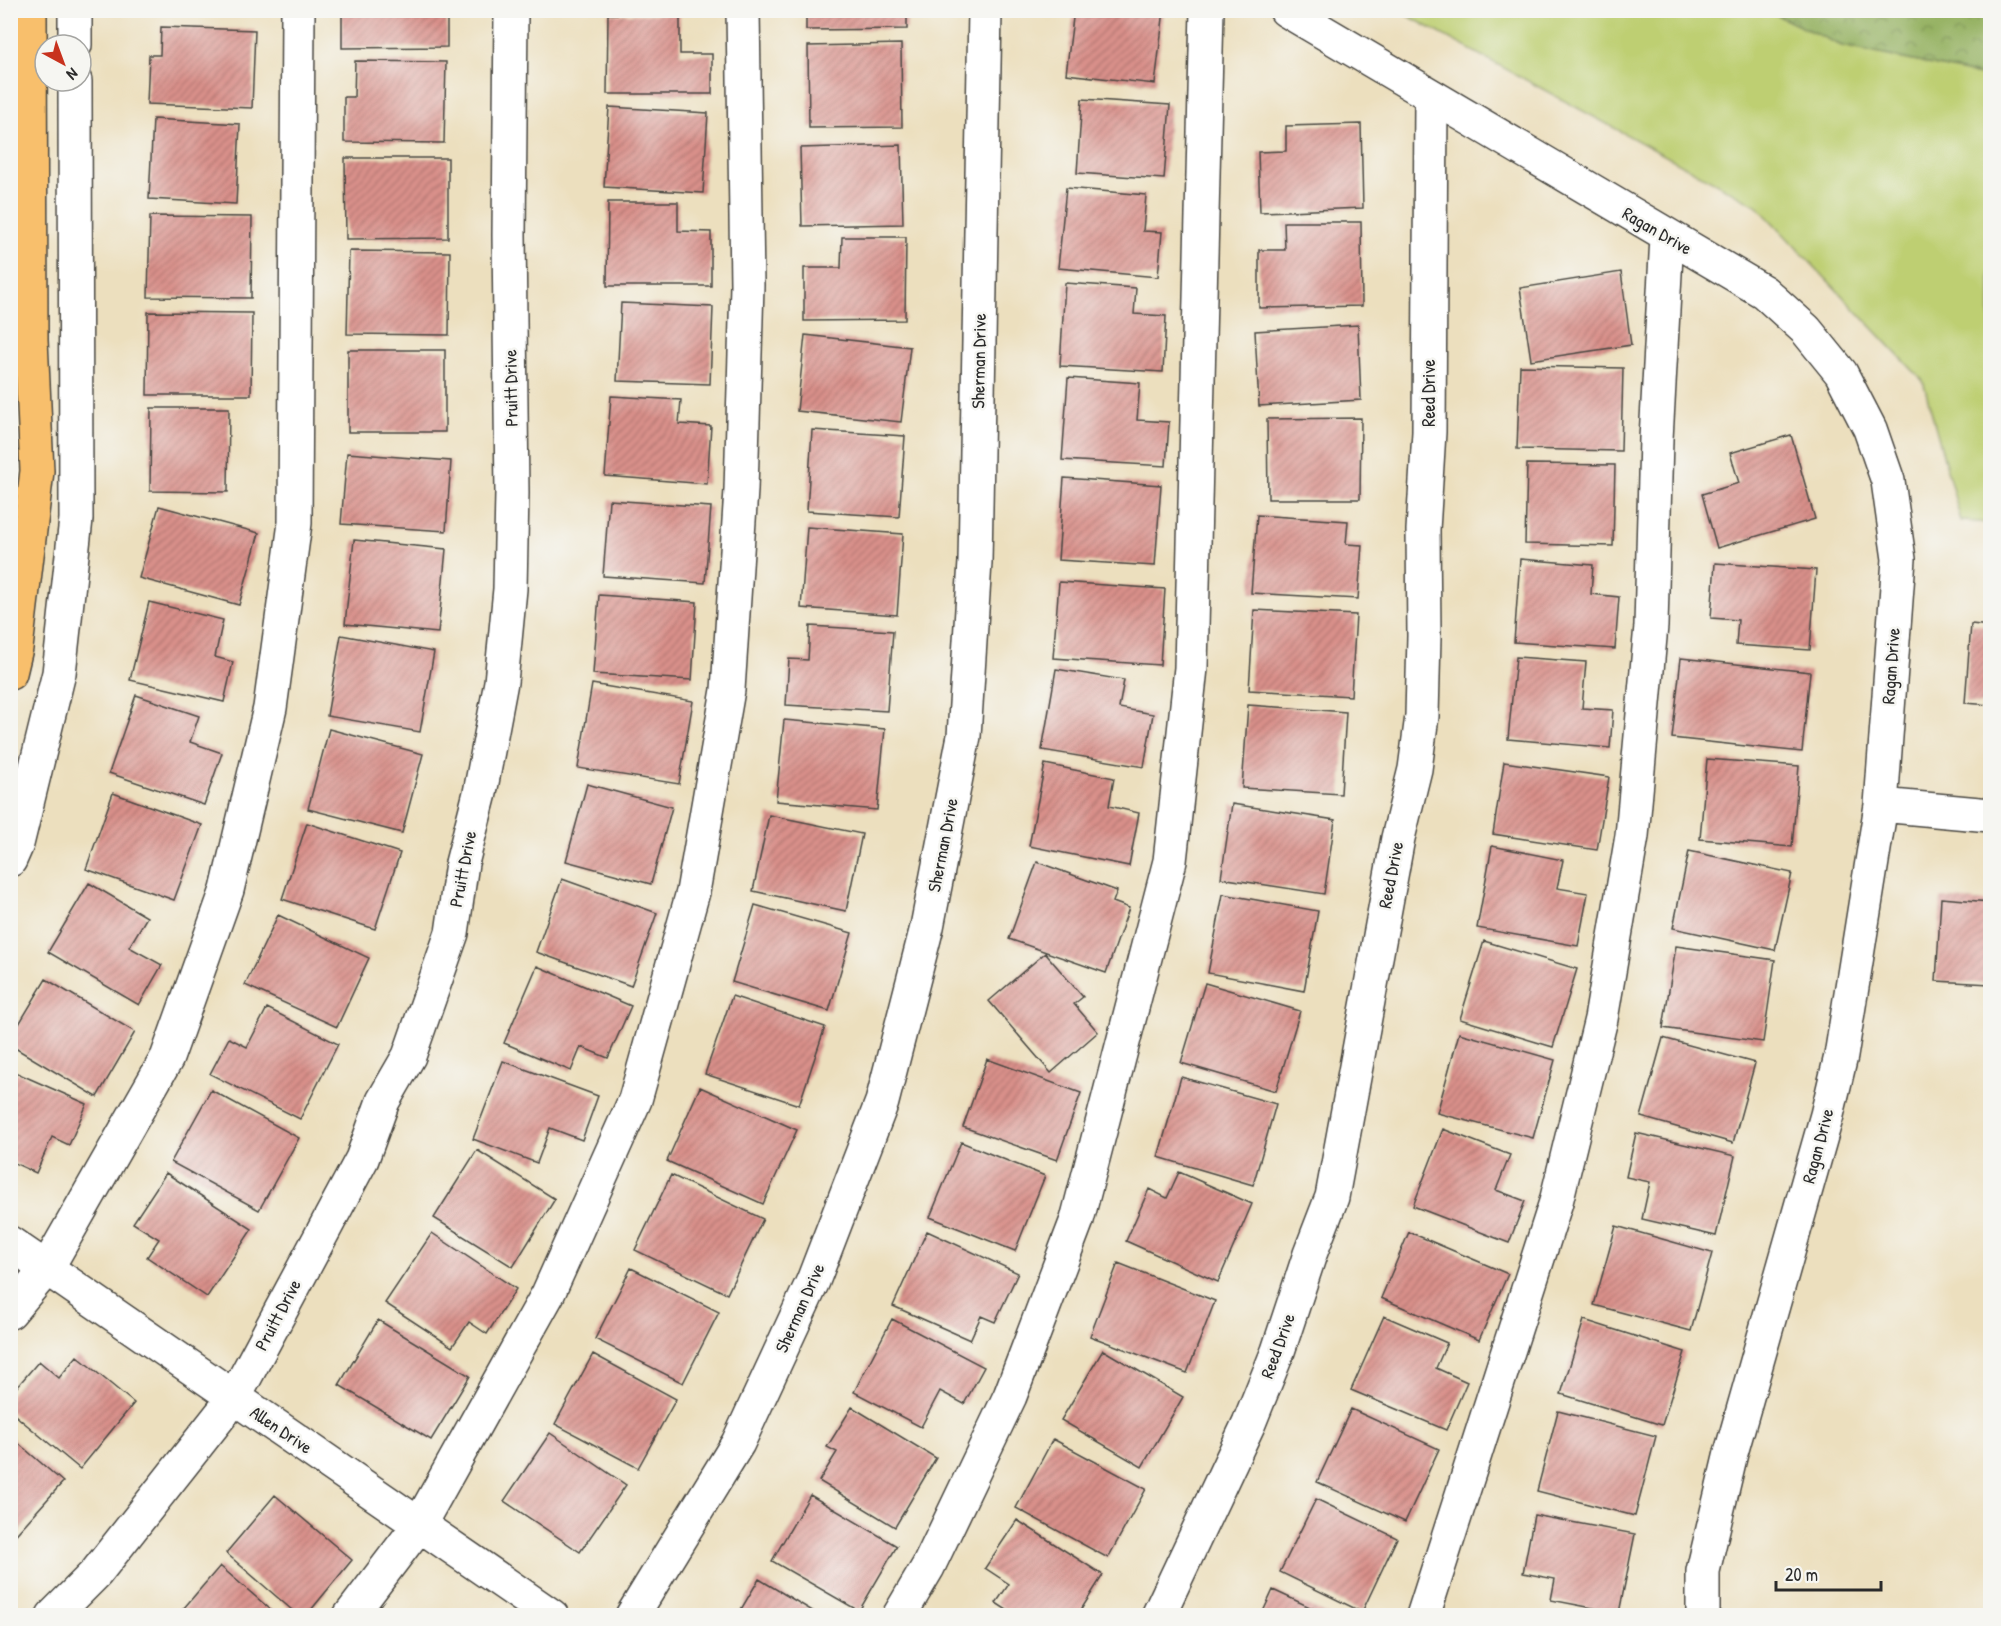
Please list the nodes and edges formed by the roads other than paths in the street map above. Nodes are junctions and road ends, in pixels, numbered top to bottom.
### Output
1 (30, 10) edge
2 (75, 10) edge
3 (298, 10) edge
4 (511, 10) edge
5 (743, 10) edge
6 (986, 10) edge
7 (1207, 10) edge
8 (1286, 10) edge
9 (75, 33) edge
10 (75, 93) edge
11 (1431, 98) junction
12 (1667, 237) junction
13 (10, 673) edge
14 (1881, 805) junction
15 (1990, 815) edge
16 (10, 861) edge
17 (10, 1243) edge
18 (47, 1268) junction
19 (10, 1312) edge
20 (234, 1398) junction
21 (419, 1525) junction
22 (53, 1616) edge
23 (350, 1616) edge
24 (552, 1616) edge
25 (632, 1616) edge
26 (899, 1616) edge
27 (1158, 1616) edge
28 (1423, 1616) edge
29 (1703, 1616) edge

1 - 13 main road
2 - 9 street
3 - 18 street
4 - 20 street, Pruitt Drive
5 - 21 street
6 - 25 street, Sherman Drive
7 - 26 street
8 - 11 street, Ragan Drive
10 - 16 street
11 - 12 street, Ragan Drive
11 - 27 street, Reed Drive
12 - 14 street, Ragan Drive
12 - 28 street
14 - 15 street
14 - 29 street, Ragan Drive
17 - 18 street, Allen Drive
18 - 19 street
18 - 20 street, Allen Drive
20 - 21 street, Allen Drive
20 - 22 street, Pruitt Drive
21 - 23 street
21 - 24 street, Allen Drive

